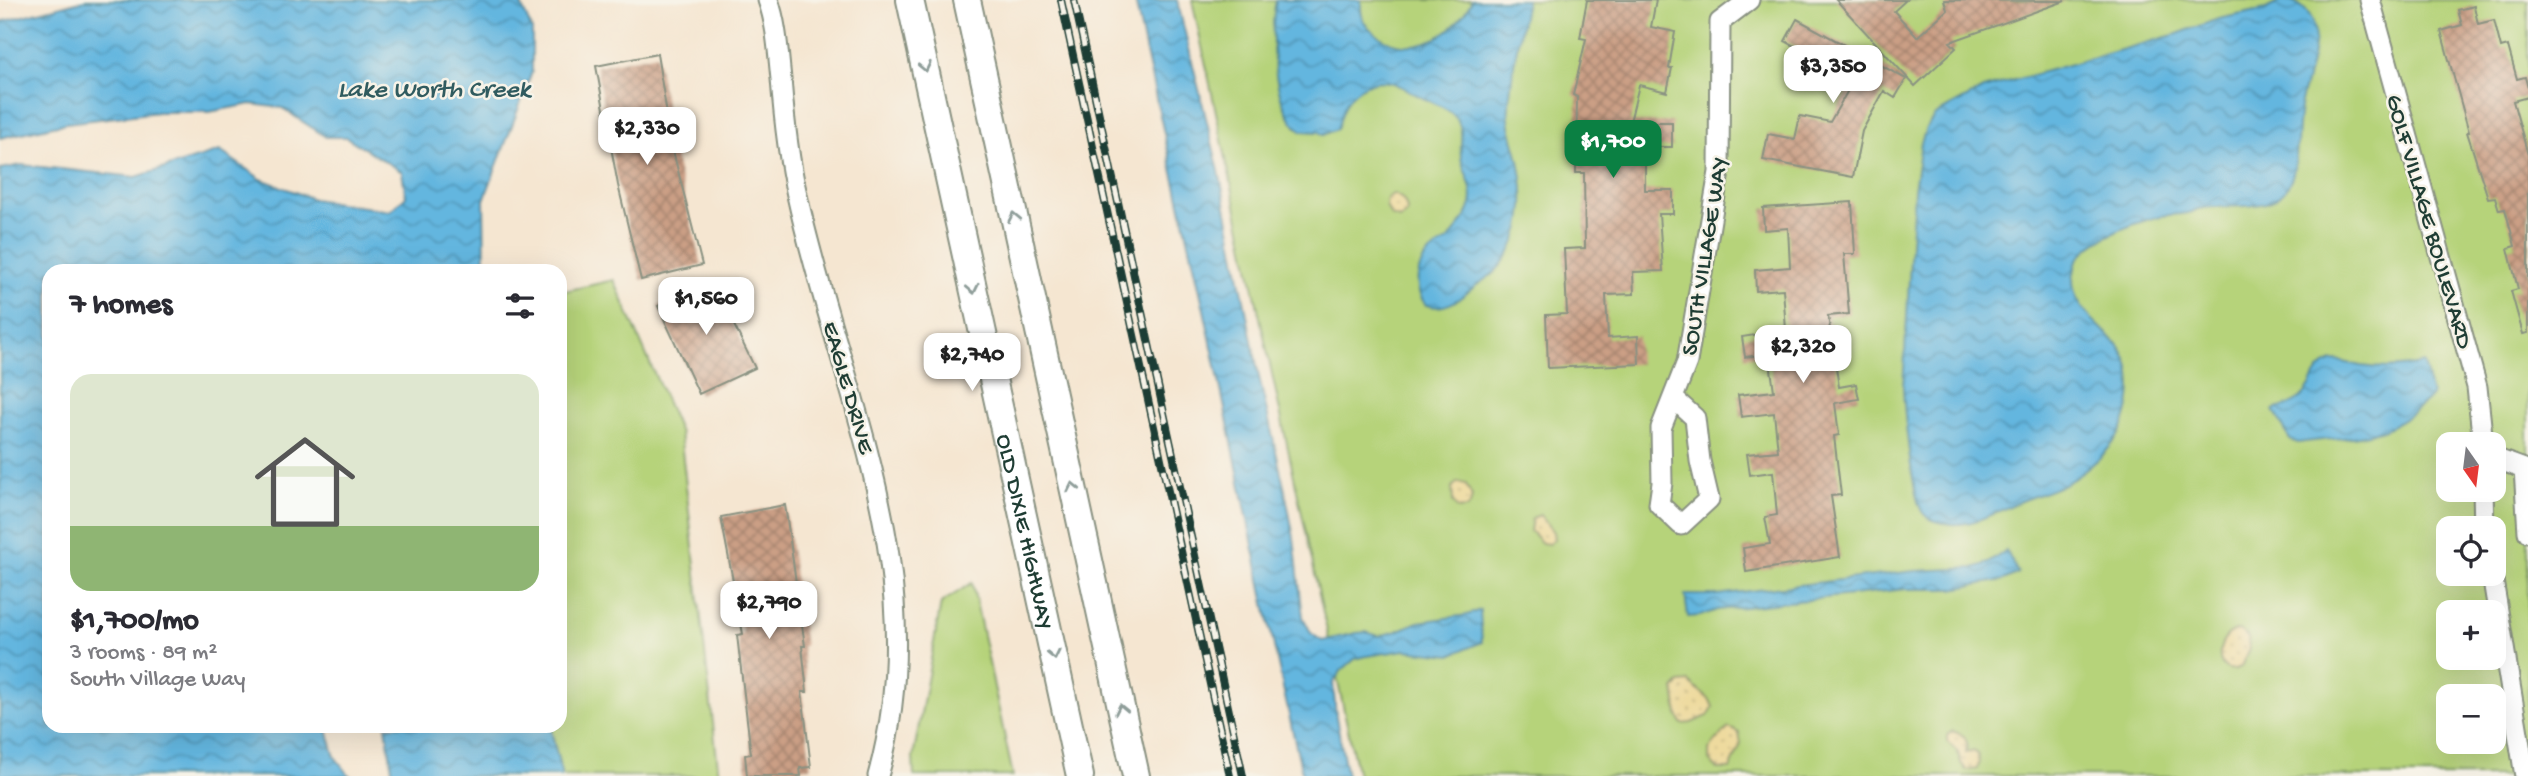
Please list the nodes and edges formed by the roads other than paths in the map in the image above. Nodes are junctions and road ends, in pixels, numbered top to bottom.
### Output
1 (768, 0) edge
2 (910, 0) edge
3 (967, 0) edge
4 (1749, 0) edge
5 (2370, 0) edge
6 (1674, 398) junction
7 (2482, 432) edge
8 (2506, 462) edge
9 (2528, 532) edge
10 (2493, 586) edge
11 (878, 776) edge
12 (1080, 776) edge
13 (1136, 776) edge
14 (2525, 776) edge

1 - 11 street, EAGLE DRIVE
2 -> 12 main road, OLD DIXIE HIGHWAY
13 -> 3 main road
4 - 6 street, SOUTH VILLAGE WAY
5 - 7 street, GOLF VILLAGE BOULEVARD
6 - 6 street, SOUTH VILLAGE WAY
8 - 9 street
10 - 14 street

